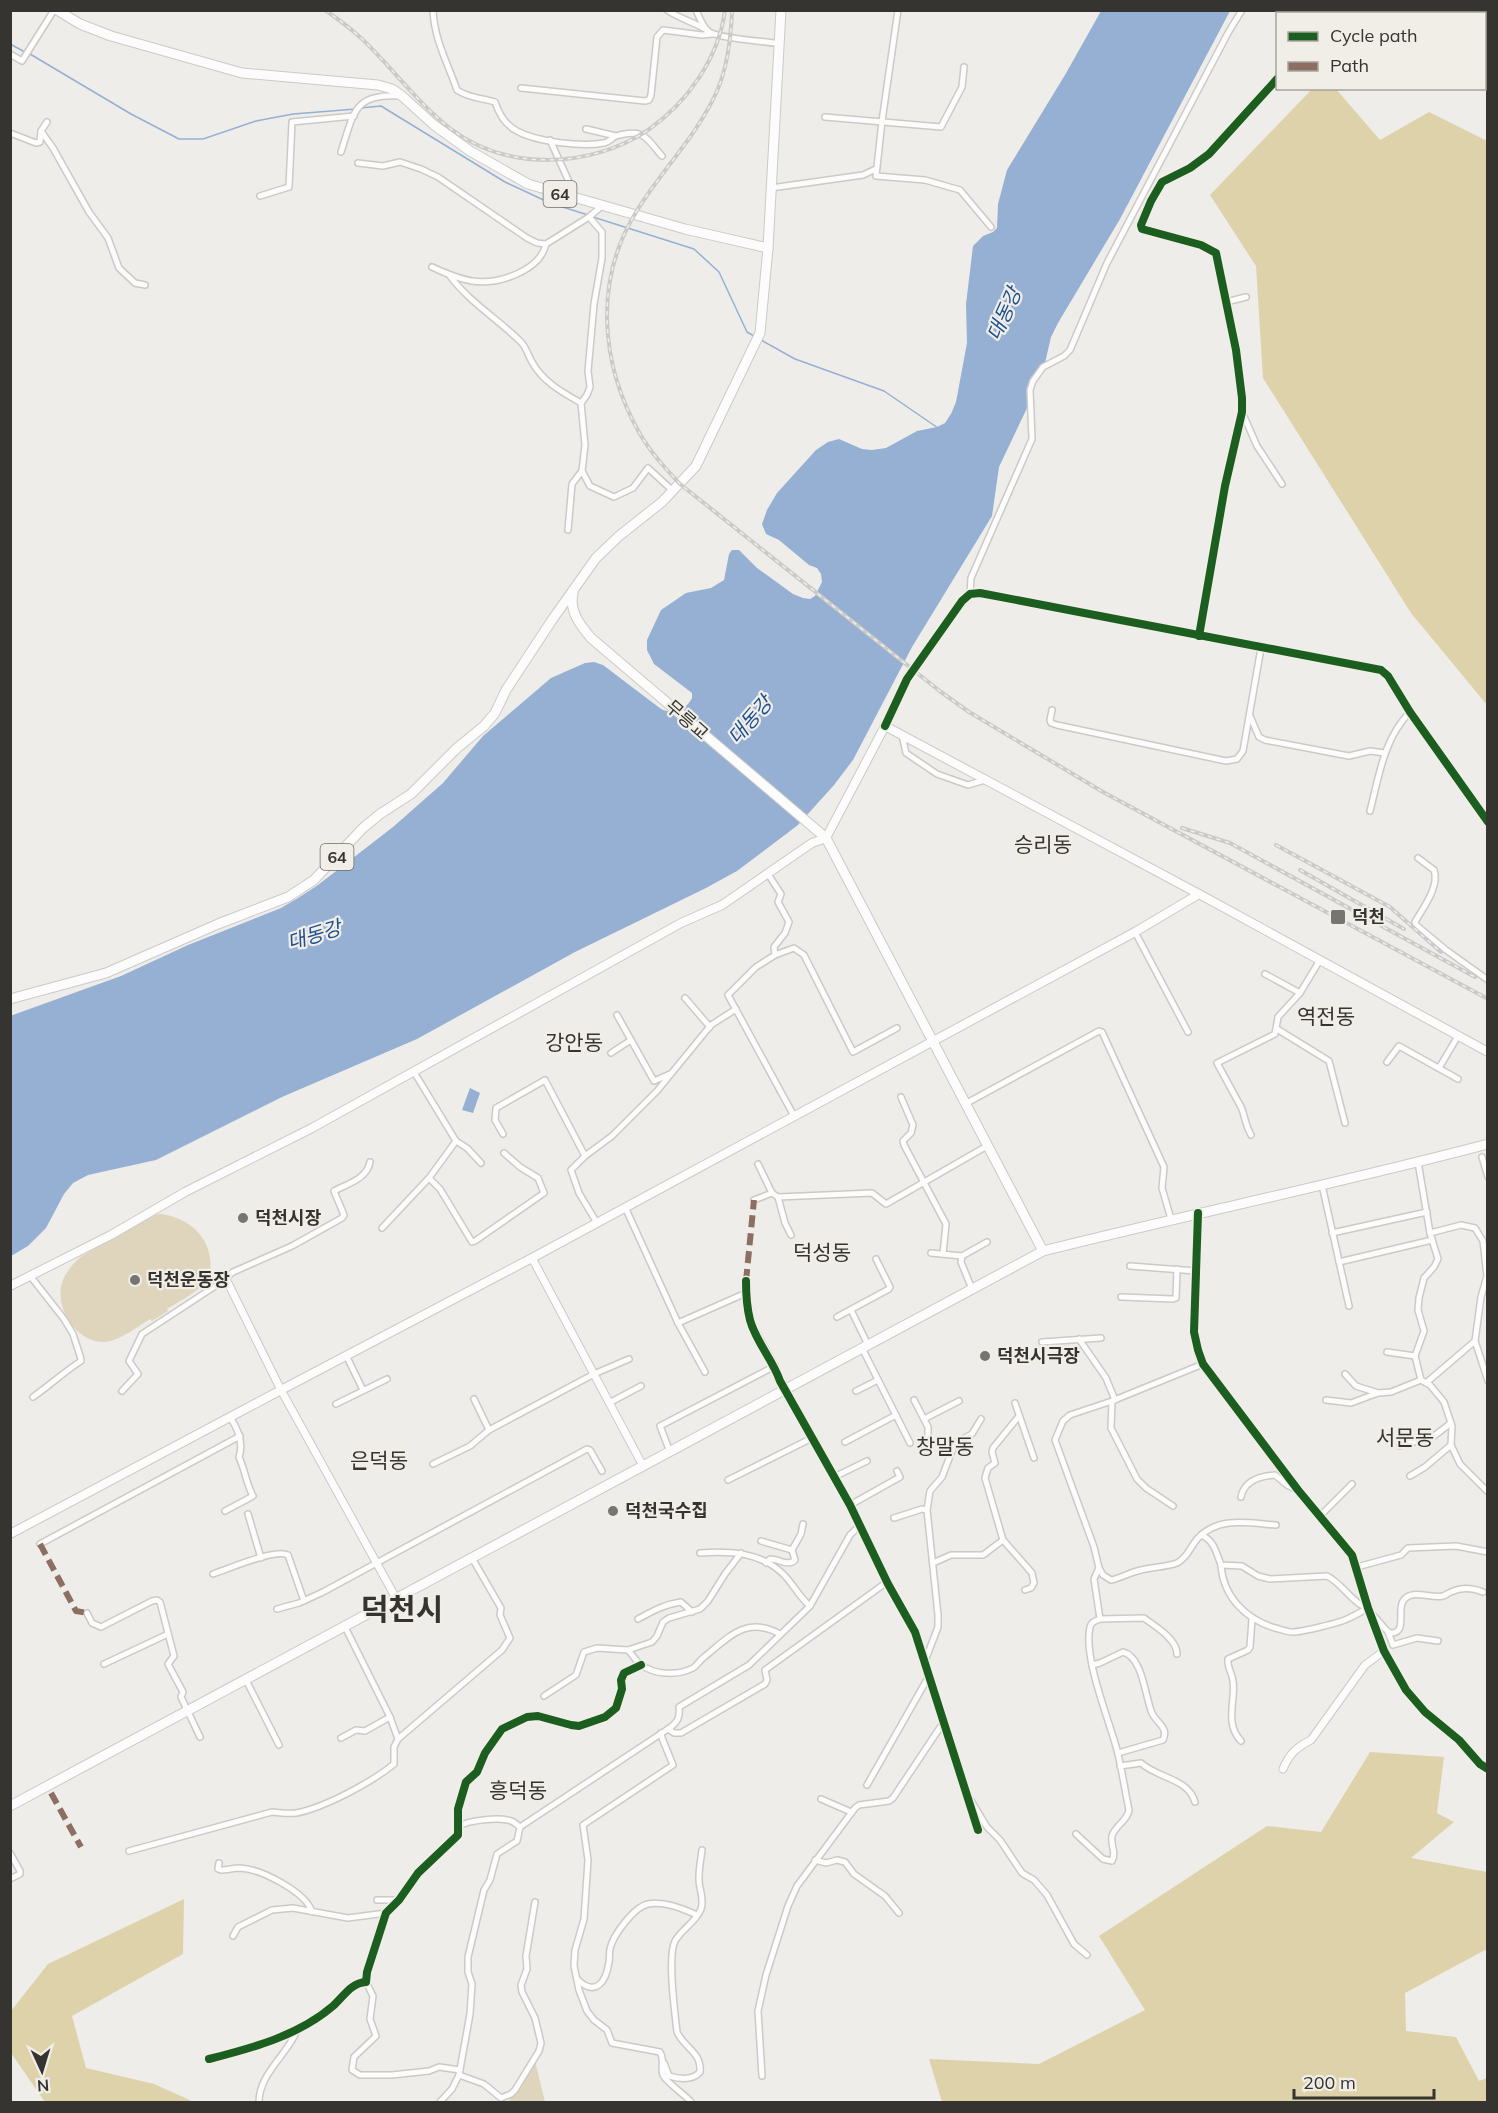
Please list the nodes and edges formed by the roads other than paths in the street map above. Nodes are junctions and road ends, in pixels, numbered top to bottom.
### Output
1 (56, 10) edge
2 (432, 10) edge
3 (667, 10) edge
4 (696, 10) edge
5 (781, 10) edge
6 (898, 10) edge
7 (1242, 10) edge
8 (710, 33) junction
9 (780, 44) junction
10 (10, 54) edge
11 (964, 67) dead end
12 (1276, 80) edge
13 (521, 88) dead end
14 (402, 96) junction
15 (354, 116) junction
16 (825, 117) dead end
17 (882, 121) junction
18 (47, 122) dead end
19 (586, 129) dead end
20 (41, 131) junction
21 (10, 133) edge
22 (616, 136) junction
23 (550, 140) junction
24 (341, 152) dead end
25 (662, 156) dead end
26 (358, 164) dead end
27 (876, 170) junction
28 (570, 184) dead end
29 (771, 188) junction
30 (260, 196) dead end
31 (599, 208) junction
32 (590, 218) junction
33 (991, 227) dead end
34 (546, 244) junction
35 (768, 248) junction
36 (432, 267) dead end
37 (449, 274) junction
38 (145, 285) dead end
39 (1246, 297) dead end
40 (1226, 302) junction
41 (581, 403) junction
42 (1242, 412) junction
43 (582, 471) junction
44 (1282, 484) dead end
45 (673, 491) junction
46 (568, 530) dead end
47 (574, 591) junction
48 (970, 594) junction
49 (1199, 636) junction
50 (1261, 648) junction
51 (1052, 710) dead end
52 (1410, 712) junction
53 (1250, 716) junction
54 (885, 726) junction
55 (902, 735) junction
56 (1384, 753) junction
57 (985, 780) junction
58 (1370, 811) dead end
59 (1488, 822) edge
60 (825, 838) junction
61 (1418, 858) dead end
62 (768, 874) junction
63 (1199, 894) junction
64 (1135, 932) junction
65 (775, 956) junction
66 (1320, 960) junction
67 (1264, 974) dead end
68 (1488, 980) edge
69 (1300, 993) junction
70 (685, 998) dead end
71 (10, 999) edge
72 (736, 1009) junction
73 (617, 1015) dead end
74 (710, 1027) junction
75 (897, 1028) dead end
76 (1277, 1029) junction
77 (1188, 1032) dead end
78 (1458, 1036) junction
79 (631, 1040) junction
80 (932, 1041) junction
81 (1488, 1052) edge
82 (611, 1053) dead end
83 (1387, 1062) dead end
84 (1439, 1068) junction
85 (414, 1072) junction
86 (671, 1073) junction
87 (1458, 1079) dead end
88 (901, 1096) dead end
89 (965, 1104) junction
90 (794, 1116) junction
91 (1345, 1123) dead end
92 (503, 1134) dead end
93 (1251, 1135) dead end
94 (456, 1141) junction
95 (1488, 1144) edge
96 (987, 1146) junction
97 (504, 1153) dead end
98 (585, 1156) junction
99 (1482, 1157) dead end
100 (370, 1162) dead end
101 (1418, 1162) junction
102 (481, 1163) dead end
103 (758, 1164) dead end
104 (1488, 1177) edge
105 (429, 1178) junction
106 (924, 1184) junction
107 (1322, 1185) junction
108 (772, 1193) junction
109 (778, 1197) junction
110 (754, 1200) dead end
111 (626, 1207) junction
112 (1427, 1212) junction
113 (1198, 1213) junction
114 (1171, 1219) junction
115 (597, 1223) junction
116 (382, 1227) dead end
117 (1332, 1233) junction
118 (791, 1235) dead end
119 (1431, 1236) junction
120 (987, 1242) dead end
121 (1043, 1251) junction
122 (931, 1253) dead end
123 (943, 1254) junction
124 (962, 1256) junction
125 (532, 1258) junction
126 (876, 1259) dead end
127 (1339, 1262) junction
128 (1130, 1266) dead end
129 (1177, 1269) junction
130 (1196, 1271) junction
131 (31, 1277) junction
132 (226, 1279) junction
133 (746, 1281) dead end
134 (10, 1286) edge
135 (972, 1289) junction
136 (746, 1293) junction
137 (1121, 1297) dead end
138 (1349, 1306) dead end
139 (851, 1310) junction
140 (837, 1317) dead end
141 (678, 1323) junction
142 (1101, 1338) dead end
143 (1079, 1339) junction
144 (1475, 1341) junction
145 (1042, 1342) dead end
146 (865, 1347) junction
147 (1387, 1352) dead end
148 (346, 1355) junction
149 (1415, 1356) junction
150 (629, 1359) dead end
151 (1203, 1364) junction
152 (775, 1365) junction
153 (705, 1372) dead end
154 (594, 1374) junction
155 (1345, 1374) dead end
156 (387, 1379) dead end
157 (878, 1380) junction
158 (1488, 1381) edge
159 (1424, 1382) junction
160 (641, 1386) dead end
161 (122, 1390) dead end
162 (280, 1390) junction
163 (363, 1390) junction
164 (785, 1390) junction
165 (856, 1391) dead end
166 (1378, 1393) junction
167 (33, 1397) dead end
168 (474, 1399) dead end
169 (914, 1400) dead end
170 (1113, 1400) junction
171 (1326, 1400) dead end
172 (959, 1401) dead end
173 (609, 1403) junction
174 (1015, 1403) dead end
175 (336, 1404) dead end
176 (896, 1416) junction
177 (1019, 1416) junction
178 (230, 1417) junction
179 (924, 1419) junction
180 (981, 1419) dead end
181 (1451, 1423) junction
182 (489, 1430) junction
183 (240, 1436) junction
184 (812, 1438) junction
185 (928, 1438) dead end
186 (845, 1442) dead end
187 (910, 1443) dead end
188 (1451, 1445) junction
189 (1400, 1446) dead end
190 (669, 1452) junction
191 (1034, 1458) dead end
192 (867, 1461) dead end
193 (433, 1464) dead end
194 (643, 1466) junction
195 (602, 1471) dead end
196 (897, 1471) dead end
197 (1410, 1476) dead end
198 (834, 1477) junction
199 (728, 1480) dead end
200 (1352, 1484) dead end
201 (1298, 1490) junction
202 (1488, 1492) edge
203 (1241, 1497) dead end
204 (850, 1505) junction
205 (1173, 1506) dead end
206 (927, 1510) junction
207 (225, 1511) dead end
208 (248, 1514) dead end
209 (1320, 1516) junction
210 (894, 1518) dead end
211 (804, 1524) dead end
212 (1276, 1525) dead end
213 (860, 1526) junction
214 (10, 1534) edge
215 (1201, 1535) junction
216 (1003, 1540) junction
217 (761, 1541) dead end
218 (40, 1544) dead end
219 (792, 1550) junction
220 (1488, 1552) edge
221 (700, 1553) dead end
222 (741, 1553) junction
223 (261, 1558) junction
224 (472, 1558) junction
225 (376, 1563) junction
226 (766, 1563) junction
227 (933, 1563) junction
228 (1221, 1565) junction
229 (1357, 1567) junction
230 (1099, 1568) junction
231 (213, 1574) dead end
232 (887, 1582) junction
233 (1025, 1590) dead end
234 (1483, 1592) dead end
235 (397, 1599) junction
236 (304, 1601) junction
237 (810, 1606) junction
238 (277, 1609) dead end
239 (1368, 1610) junction
240 (693, 1612) junction
241 (87, 1613) dead end
242 (638, 1619) dead end
243 (1100, 1619) junction
244 (1252, 1619) junction
245 (345, 1627) junction
246 (1388, 1632) junction
247 (168, 1634) junction
248 (780, 1634) junction
249 (1438, 1641) dead end
250 (628, 1650) junction
251 (1384, 1651) junction
252 (1177, 1654) dead end
253 (925, 1661) junction
254 (104, 1664) dead end
255 (640, 1665) junction
256 (1092, 1665) junction
257 (929, 1676) junction
258 (246, 1680) junction
259 (544, 1696) dead end
260 (188, 1711) junction
261 (390, 1717) junction
262 (943, 1723) junction
263 (668, 1729) junction
264 (661, 1732) junction
265 (200, 1737) dead end
266 (341, 1738) dead end
267 (398, 1738) junction
268 (1240, 1740) dead end
269 (279, 1745) dead end
270 (1118, 1753) junction
271 (1120, 1766) junction
272 (1283, 1769) dead end
273 (1488, 1769) edge
274 (867, 1785) dead end
275 (965, 1790) junction
276 (821, 1799) dead end
277 (1195, 1802) dead end
278 (10, 1806) edge
279 (852, 1812) junction
280 (458, 1827) junction
281 (520, 1827) junction
282 (978, 1830) dead end
283 (1076, 1834) dead end
284 (702, 1850) dead end
285 (129, 1851) dead end
286 (10, 1853) edge
287 (815, 1860) junction
288 (219, 1863) dead end
289 (10, 1879) edge
290 (378, 1900) dead end
291 (399, 1900) junction
292 (535, 1902) dead end
293 (312, 1912) junction
294 (386, 1913) junction
295 (899, 1913) dead end
296 (698, 1915) junction
297 (233, 1936) dead end
298 (1087, 1955) dead end
299 (576, 1978) junction
300 (366, 1982) junction
301 (298, 2029) junction
302 (209, 2059) dead end
303 (663, 2061) junction
304 (459, 2073) junction
305 (762, 2076) dead end
306 (259, 2103) edge
307 (440, 2103) edge
308 (691, 2103) edge

1 - 10 street
1 - 14 main road, 64
2 - 23 street
3 - 8 street
4 - 8 street
5 - 9 main road
6 - 17 street
7 - 48 street
8 - 9 street
8 - 13 street
9 - 29 main road
11 - 17 street
12 - 40 street
14 - 15 street
14 - 31 main road, 64
15 - 24 street
15 - 30 street
16 - 17 street
17 - 27 street
18 - 20 street
19 - 22 street
20 - 21 street
20 - 38 street
22 - 23 street
22 - 25 street
23 - 28 street
26 - 34 street
27 - 29 street
27 - 33 street
29 - 35 main road
31 - 32 street
31 - 35 main road, 64
32 - 34 street
32 - 41 street
34 - 37 street
35 - 45 main road, 64
36 - 37 street
37 - 41 street
39 - 40 street
40 - 42 street
41 - 43 street
42 - 44 street
42 - 49 street
43 - 45 street
43 - 46 street
45 - 47 main road, 64
47 - 60 main road, 무릉교
47 - 71 main road, 64
48 - 49 street
48 - 54 street
49 - 50 street
50 - 52 street
50 - 53 street
51 - 53 street
52 - 56 street
52 - 59 street
53 - 56 street
54 - 55 main road
54 - 60 main road
55 - 57 main road
55 - 57 street
56 - 58 street
57 - 63 main road
60 - 62 main road
60 - 80 main road
61 - 68 street
62 - 65 street
62 - 85 main road
63 - 64 main road
63 - 66 main road
64 - 77 street
64 - 80 main road
65 - 72 street
65 - 75 street
66 - 69 street
66 - 78 main road
67 - 69 street
69 - 76 street
70 - 74 street
72 - 74 street
72 - 90 street
73 - 79 street
74 - 86 street
76 - 91 street
76 - 93 street
78 - 81 main road
78 - 84 street
79 - 82 street
79 - 86 street
80 - 89 main road
80 - 90 main road
83 - 84 street
84 - 87 street
85 - 94 street
85 - 131 main road
86 - 98 street
88 - 106 street
89 - 96 main road
89 - 114 street
90 - 111 main road
92 - 98 street
94 - 102 street
94 - 105 street
95 - 101 main road
96 - 106 street
96 - 121 main road
97 - 105 street
98 - 115 street
99 - 104 street
100 - 132 street
101 - 107 main road
101 - 112 street
103 - 108 street
105 - 116 street
106 - 109 street
106 - 123 street
107 - 113 main road
107 - 117 street
108 - 109 street
108 - 110 street
109 - 118 street
111 - 115 main road
111 - 141 street
112 - 117 street
112 - 119 street
113 - 114 main road
113 - 130 street
114 - 121 main road
115 - 125 main road
117 - 127 street
119 - 127 street
119 - 144 street
119 - 149 street
120 - 124 street
121 - 135 main road
122 - 123 street
123 - 124 street
124 - 135 street
125 - 148 main road
125 - 154 street
126 - 139 street
127 - 138 street
128 - 129 street
129 - 130 street
129 - 137 street
130 - 151 street
131 - 134 main road
131 - 167 street
132 - 161 street
132 - 162 street
133 - 136 street
135 - 146 main road
136 - 141 street
136 - 152 street
139 - 140 street
139 - 146 street
141 - 153 street
142 - 143 street
143 - 145 street
143 - 170 street
144 - 158 street
144 - 159 street
146 - 157 street
146 - 164 main road
147 - 149 street
148 - 162 main road
148 - 163 street
149 - 159 street
150 - 154 street
151 - 170 street
151 - 201 street
152 - 164 street
152 - 190 street
154 - 173 street
154 - 182 street
155 - 166 street
156 - 163 street
157 - 165 street
157 - 176 street
159 - 166 street
159 - 181 street
160 - 173 street
162 - 178 main road
162 - 225 street
163 - 175 street
164 - 184 street
164 - 190 main road
166 - 171 street
168 - 182 street
169 - 179 street
170 - 205 street
170 - 230 street
172 - 179 street
173 - 194 street
174 - 177 street
176 - 186 street
176 - 187 street
177 - 191 street
177 - 216 street
178 - 183 street
178 - 214 main road
179 - 185 street
180 - 206 street
181 - 188 street
181 - 189 street
182 - 193 street
183 - 207 street
183 - 218 street
184 - 198 street
184 - 199 street
188 - 197 street
188 - 202 street
190 - 194 main road
192 - 198 street
194 - 224 main road
195 - 225 street
196 - 204 street
198 - 204 street
200 - 209 street
201 - 203 street
201 - 209 street
204 - 213 street
206 - 210 street
206 - 227 street
208 - 223 street
209 - 229 street
211 - 219 street
212 - 215 street
213 - 232 street
213 - 237 street
215 - 228 street
215 - 230 street
216 - 227 street
216 - 233 street
217 - 219 street
219 - 226 street
220 - 229 street
221 - 222 street
222 - 226 street
222 - 240 street
223 - 231 street
223 - 236 street
224 - 235 main road
224 - 267 street
225 - 235 street
225 - 236 street
226 - 237 street
227 - 253 street
228 - 239 street
228 - 244 street
229 - 239 street
230 - 243 street
232 - 253 street
232 - 263 street
234 - 246 street
235 - 245 main road
236 - 238 street
237 - 248 street
239 - 244 street
239 - 246 street
239 - 251 street
240 - 242 street
240 - 250 street
241 - 247 street
243 - 252 street
243 - 256 street
244 - 268 street
245 - 258 main road
245 - 261 street
246 - 249 street
247 - 254 street
247 - 260 street
248 - 255 street
248 - 263 street
250 - 255 street
250 - 259 street
251 - 272 street
251 - 273 street
253 - 257 street
255 - 280 street
256 - 270 street
256 - 270 street
257 - 262 street
257 - 274 street
258 - 260 main road
258 - 269 street
260 - 265 street
260 - 278 main road
261 - 266 street
261 - 267 street
262 - 275 street
262 - 279 street
263 - 264 street
264 - 281 street
264 - 299 street
267 - 285 street
270 - 271 street
271 - 277 street
271 - 283 street
275 - 282 street
275 - 298 street
276 - 279 street
279 - 287 street
280 - 281 street
280 - 291 street
281 - 304 street
284 - 296 street
286 - 289 street
287 - 295 street
287 - 305 street
288 - 293 street
290 - 291 street
291 - 294 street
292 - 304 street
293 - 294 street
293 - 297 street
294 - 300 street
296 - 299 street
296 - 303 street
299 - 303 street
300 - 301 street
300 - 304 street
301 - 302 street
301 - 306 street
303 - 308 street
304 - 307 street

